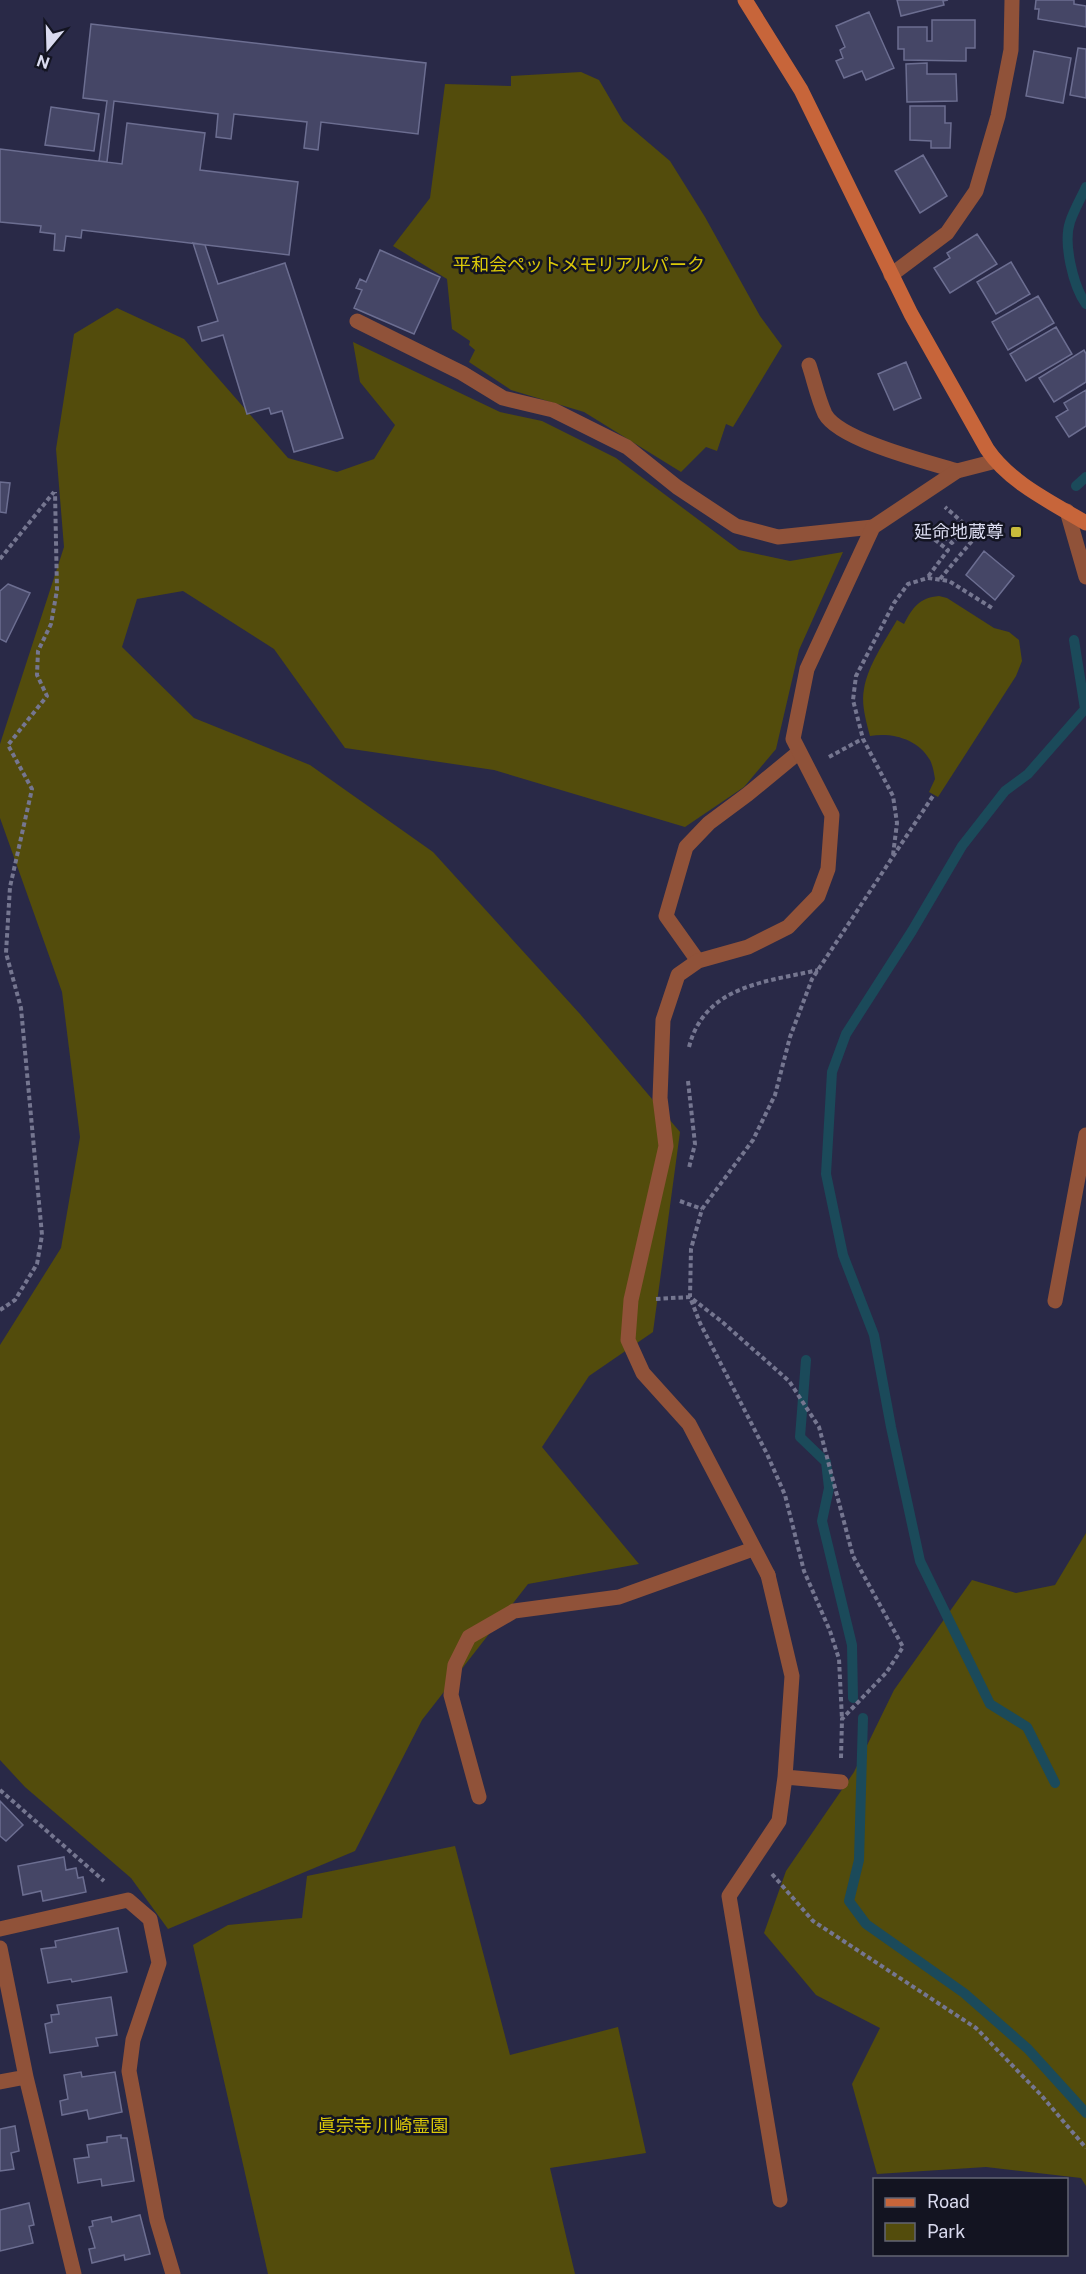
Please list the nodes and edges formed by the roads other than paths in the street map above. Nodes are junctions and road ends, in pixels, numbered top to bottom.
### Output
1 (745, 0) edge
2 (1012, 0) edge
3 (891, 275) junction
4 (357, 321) dead end
5 (809, 365) dead end
6 (996, 461) junction
7 (957, 471) junction
8 (1067, 511) junction
9 (1086, 523) edge
10 (873, 527) junction
11 (1086, 577) edge
12 (799, 752) junction
13 (698, 961) junction
14 (1086, 1135) edge
15 (1055, 1301) dead end
16 (753, 1549) junction
17 (785, 1778) junction
18 (841, 1782) road end
19 (479, 1797) dead end
20 (0, 1929) edge
21 (0, 1948) edge
22 (26, 2078) junction
23 (0, 2082) edge
24 (780, 2200) dead end
25 (74, 2274) edge
26 (173, 2274) edge

1 - 3 street
2 - 3 street
3 - 6 street
4 - 10 street
5 - 7 street
6 - 7 street
6 - 8 street
7 - 10 street
8 - 9 street
8 - 11 street
10 - 12 street
12 - 13 street
12 - 13 street
13 - 16 street
14 - 15 street
16 - 17 street
16 - 19 street
17 - 18 street
17 - 24 street
20 - 26 street
21 - 22 street
22 - 23 street
22 - 25 street

